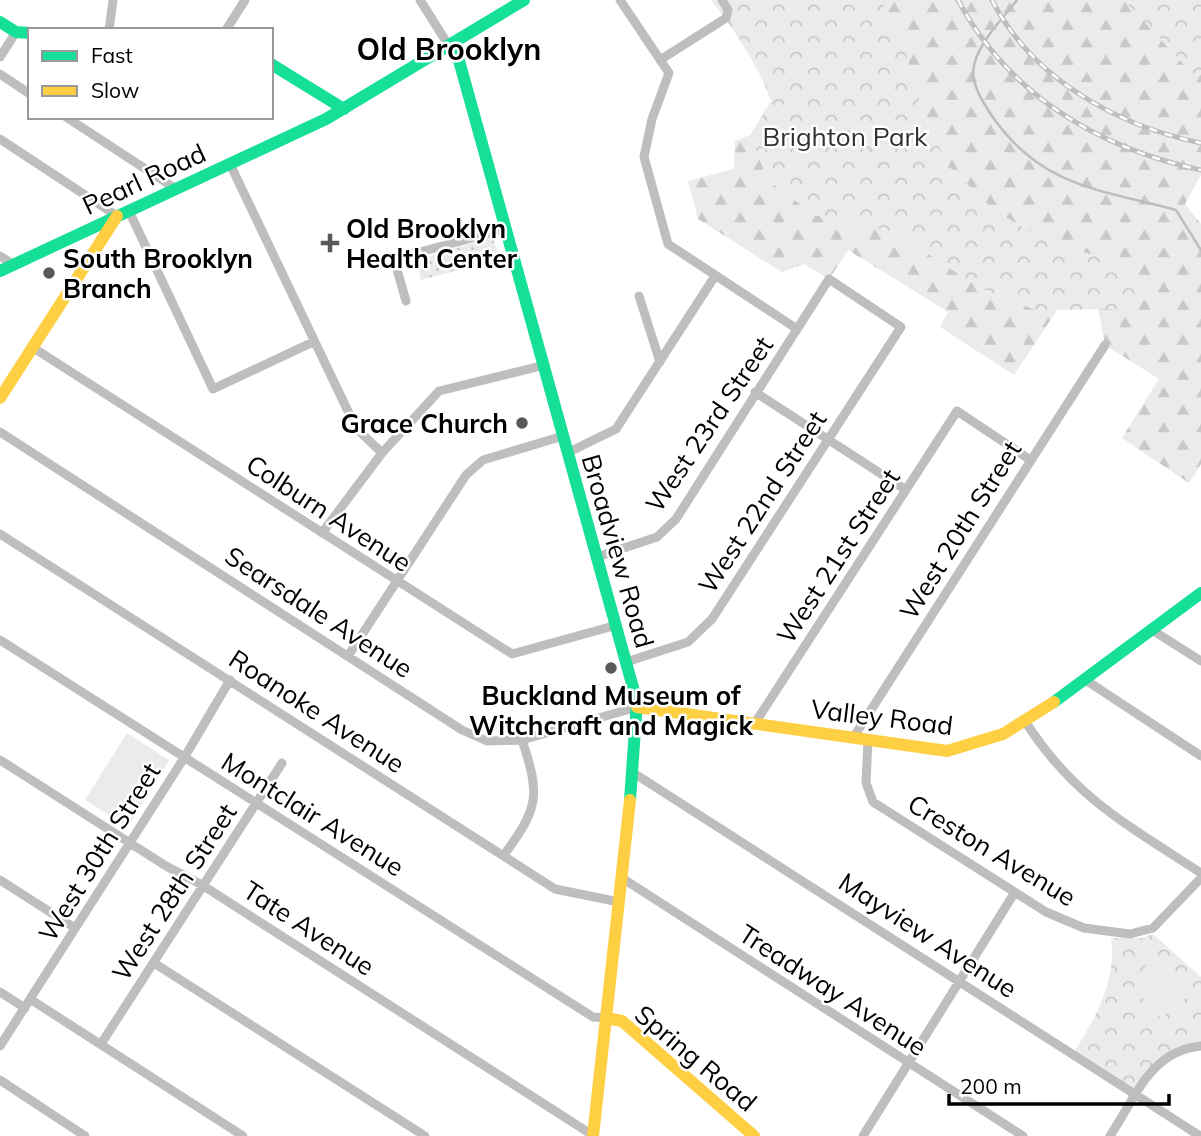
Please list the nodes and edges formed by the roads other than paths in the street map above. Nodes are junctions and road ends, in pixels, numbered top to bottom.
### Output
1 (113, 0) edge
2 (245, 0) edge
3 (420, 0) edge
4 (524, 0) edge
5 (620, 0) edge
6 (722, 0) edge
7 (0, 22) edge
8 (109, 28) edge
9 (227, 28) edge
10 (16, 32) junction
11 (28, 33) edge
12 (449, 46) junction
13 (0, 57) edge
14 (660, 60) junction
15 (273, 65) edge
16 (0, 74) edge
17 (28, 93) edge
18 (344, 109) junction
19 (69, 119) edge
20 (0, 139) edge
21 (230, 164) junction
22 (176, 189) junction
23 (123, 214) junction
24 (505, 229) junction
25 (0, 256) edge
26 (13, 265) junction
27 (0, 271) edge
28 (715, 276) junction
29 (829, 279) joint
30 (639, 296) dead end
31 (406, 301) dead end
32 (797, 329) junction
33 (313, 342) junction
34 (1105, 345) dead end
35 (32, 347) junction
36 (660, 362) junction
37 (545, 365) junction
38 (755, 393) junction
39 (0, 398) edge
40 (0, 432) edge
41 (563, 436) junction
42 (828, 440) junction
43 (382, 453) junction
44 (567, 453) junction
45 (1029, 459) junction
46 (906, 490) junction
47 (323, 533) junction
48 (0, 534) edge
49 (597, 557) junction
50 (397, 582) junction
51 (1201, 593) edge
52 (617, 625) junction
53 (1152, 630) junction
54 (0, 640) edge
55 (348, 656) junction
56 (1201, 661) edge
57 (626, 662) junction
58 (1084, 679) junction
59 (230, 680) junction
60 (637, 707) junction
61 (1025, 722) junction
62 (755, 723) junction
63 (853, 738) junction
64 (522, 740) junction
65 (868, 740) junction
66 (1201, 757) edge
67 (184, 758) junction
68 (0, 760) edge
69 (282, 763) dead end
70 (632, 772) junction
71 (256, 802) junction
72 (129, 842) junction
73 (504, 855) junction
74 (1201, 873) edge
75 (622, 878) junction
76 (1201, 878) edge
77 (0, 880) edge
78 (202, 885) junction
79 (1015, 892) junction
80 (619, 902) junction
81 (75, 928) junction
82 (154, 963) junction
83 (959, 980) junction
84 (0, 992) edge
85 (27, 1003) junction
86 (606, 1018) junction
87 (101, 1044) junction
88 (0, 1046) edge
89 (1201, 1046) edge
90 (907, 1063) junction
91 (0, 1080) edge
92 (1136, 1096) junction
93 (241, 1135) edge
94 (85, 1136) edge
95 (425, 1136) edge
96 (593, 1136) edge
97 (754, 1136) edge
98 (863, 1136) edge
99 (1023, 1136) edge
100 (1110, 1136) edge
101 (1200, 1136) edge

1 - 8 street
2 - 9 street
3 - 12 street, Broadview Road
4 - 12 main road, Pearl Road
5 - 14 street
6 - 14 street
7 - 10 main road
10 - 11 main road
10 - 13 street
12 - 18 main road, Pearl Road
12 - 24 main road, Broadview Road
14 - 28 street
15 - 18 main road
16 - 17 street
18 - 21 main road, Pearl Road
19 - 22 street
20 - 23 street
21 - 22 main road, Pearl Road
21 - 33 street
22 - 23 main road, Pearl Road
23 - 26 main road, Pearl Road
23 - 33 street
23 - 35 main road
24 - 31 street
24 - 37 main road, Broadview Road
25 - 26 street
26 - 27 main road, Pearl Road
28 - 32 street
28 - 36 street
29 - 32 street, West 23rd Street
29 - 42 street, West 22nd Street
30 - 36 street
32 - 38 street, West 23rd Street
33 - 43 street
34 - 45 street, West 20th Street
35 - 39 main road
35 - 47 street, Colburn Avenue
36 - 44 street
37 - 41 main road, Broadview Road
37 - 43 street
38 - 42 street
38 - 49 street, West 23rd Street
40 - 55 street, Searsdale Avenue
41 - 44 main road, Broadview Road
41 - 50 street
42 - 46 street
42 - 57 street, West 22nd Street
43 - 47 street
44 - 49 main road, Broadview Road
45 - 46 street, West 21st Street
45 - 63 street, West 20th Street
46 - 62 street, West 21st Street
47 - 50 street, Colburn Avenue
48 - 59 street, Roanoke Avenue
49 - 52 main road, Broadview Road
50 - 52 street, Colburn Avenue
50 - 55 street
51 - 53 main road, Valley Road
52 - 57 main road, Broadview Road
53 - 56 street
53 - 58 main road, Valley Road
54 - 67 street, Montclair Avenue
55 - 64 street, Searsdale Avenue
57 - 60 main road, Broadview Road
58 - 61 main road, Valley Road
58 - 66 street
59 - 67 street, West 30th Street
59 - 73 street, Roanoke Avenue
60 - 62 main road, Valley Road
60 - 64 street, Searsdale Avenue
60 - 70 main road, Broadview Road
61 - 65 main road, Valley Road
61 - 74 street
62 - 63 main road, Valley Road
63 - 65 main road, Valley Road
64 - 73 street
65 - 79 street, Creston Avenue
67 - 71 street, Montclair Avenue
67 - 72 street, West 30th Street
68 - 72 street, Tate Avenue
69 - 71 street, West 28th Street
70 - 75 main road, Broadview Road
70 - 83 street, Mayview Avenue
71 - 78 street, West 28th Street
71 - 86 street, Montclair Avenue
72 - 78 street, Tate Avenue
72 - 81 street, West 30th Street
73 - 80 street, Roanoke Avenue
75 - 80 main road, Broadview Road
75 - 90 street, Treadway Avenue
76 - 79 street, Creston Avenue
77 - 81 street
78 - 82 street, West 28th Street
78 - 96 street, Tate Avenue
79 - 83 street
80 - 86 main road, Broadview Road
81 - 85 street, West 30th Street
82 - 87 street, West 28th Street
82 - 95 street
83 - 90 street
83 - 92 street, Mayview Avenue
84 - 85 street
85 - 87 street
85 - 88 street, West 30th Street
86 - 96 main road, Broadview Road
86 - 97 main road, Spring Road
87 - 93 street
89 - 92 street
90 - 98 street
90 - 99 street, Treadway Avenue
91 - 94 street
92 - 100 street
92 - 101 street, Mayview Avenue

